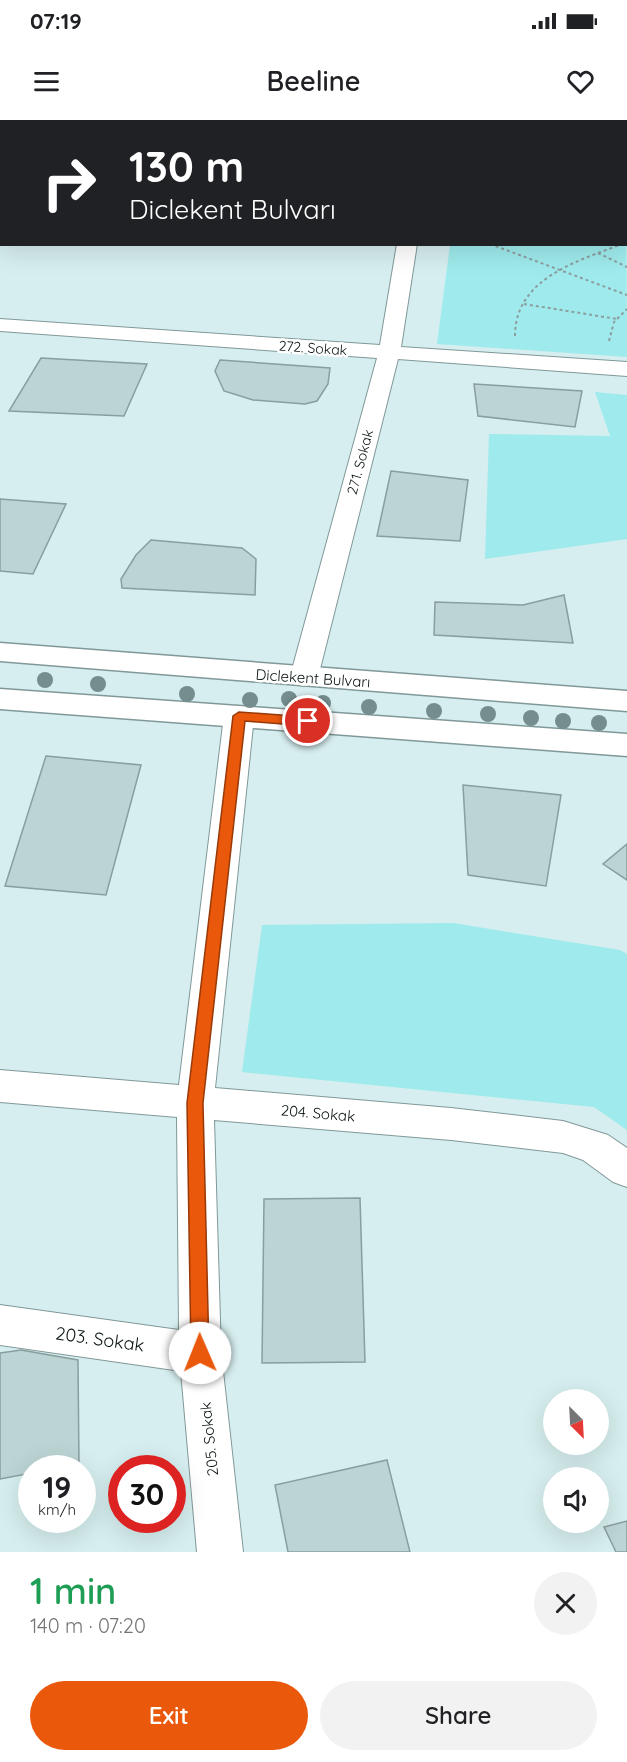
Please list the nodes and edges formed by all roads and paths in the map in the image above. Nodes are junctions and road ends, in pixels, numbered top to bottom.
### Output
1 (407, 246) edge
2 (495, 246) edge
3 (619, 246) edge
4 (598, 253) junction
5 (627, 267) edge
6 (557, 269) junction
7 (627, 295) edge
8 (524, 304) junction
9 (627, 309) edge
10 (617, 319) junction
11 (0, 325) edge
12 (388, 354) junction
13 (516, 362) junction
14 (620, 368) edge
15 (0, 652) edge
16 (304, 677) junction
17 (0, 699) edge
18 (627, 701) edge
19 (239, 716) junction
20 (627, 745) edge
21 (0, 1086) edge
22 (195, 1103) junction
23 (627, 1170) edge
24 (0, 1325) edge
25 (200, 1353) junction
26 (220, 1552) edge

1 - 12 street, 271. Sokak
2 - 6 path
3 - 4 path
4 - 5 path
4 - 6 path
6 - 7 path
6 - 8 path
8 - 10 path
8 - 13 path
9 - 10 path
10 - 14 path
11 - 12 street, 272. Sokak
12 - 13 street, 272. Sokak
12 - 16 street, 271. Sokak
13 - 14 street, 272. Sokak
15 - 16 main road, Diclekent Bulvarı
16 - 18 main road, Diclekent Bulvarı
17 - 19 main road
19 - 20 main road
19 - 22 street, 205. Sokak
21 - 22 street, 204. Sokak
22 - 23 street, 204. Sokak
22 - 25 street, 205. Sokak
24 - 25 street, 203. Sokak
25 - 26 street, 205. Sokak

